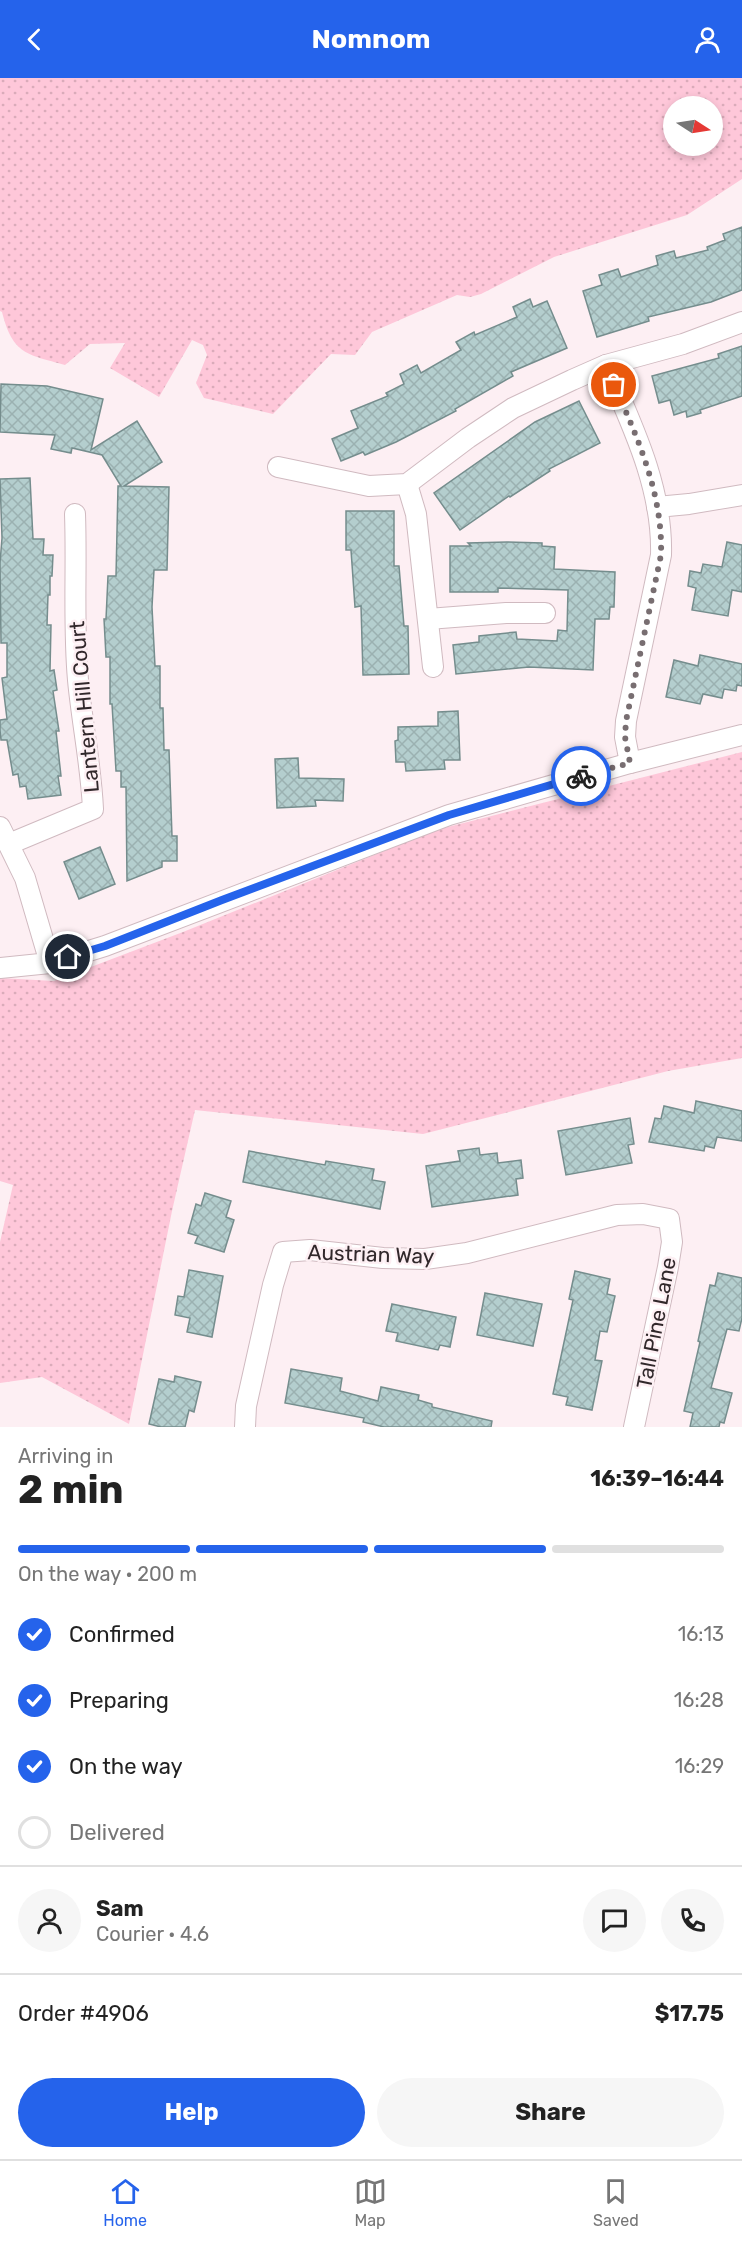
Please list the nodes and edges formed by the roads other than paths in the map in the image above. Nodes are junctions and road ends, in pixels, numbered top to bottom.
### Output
1 (742, 322) edge
2 (606, 365) junction
3 (278, 467) dead end
4 (407, 484) junction
5 (742, 495) edge
6 (657, 507) junction
7 (75, 514) dead end
8 (545, 613) dead end
9 (428, 619) junction
10 (433, 667) dead end
11 (742, 735) edge
12 (630, 763) junction
13 (4, 835) edge
14 (50, 963) junction
15 (0, 968) edge
16 (669, 1219) joint
17 (245, 1427) edge
18 (634, 1427) edge

1 - 2 street
2 - 4 street
2 - 6 street
3 - 4 street
4 - 9 street
5 - 6 street
6 - 12 street
7 - 13 street, Lantern Hill Court
8 - 9 street
9 - 10 street
11 - 12 street
12 - 14 street
13 - 14 street
14 - 15 street
16 - 17 street, Austrian Way
16 - 18 street, Tall Pine Lane

